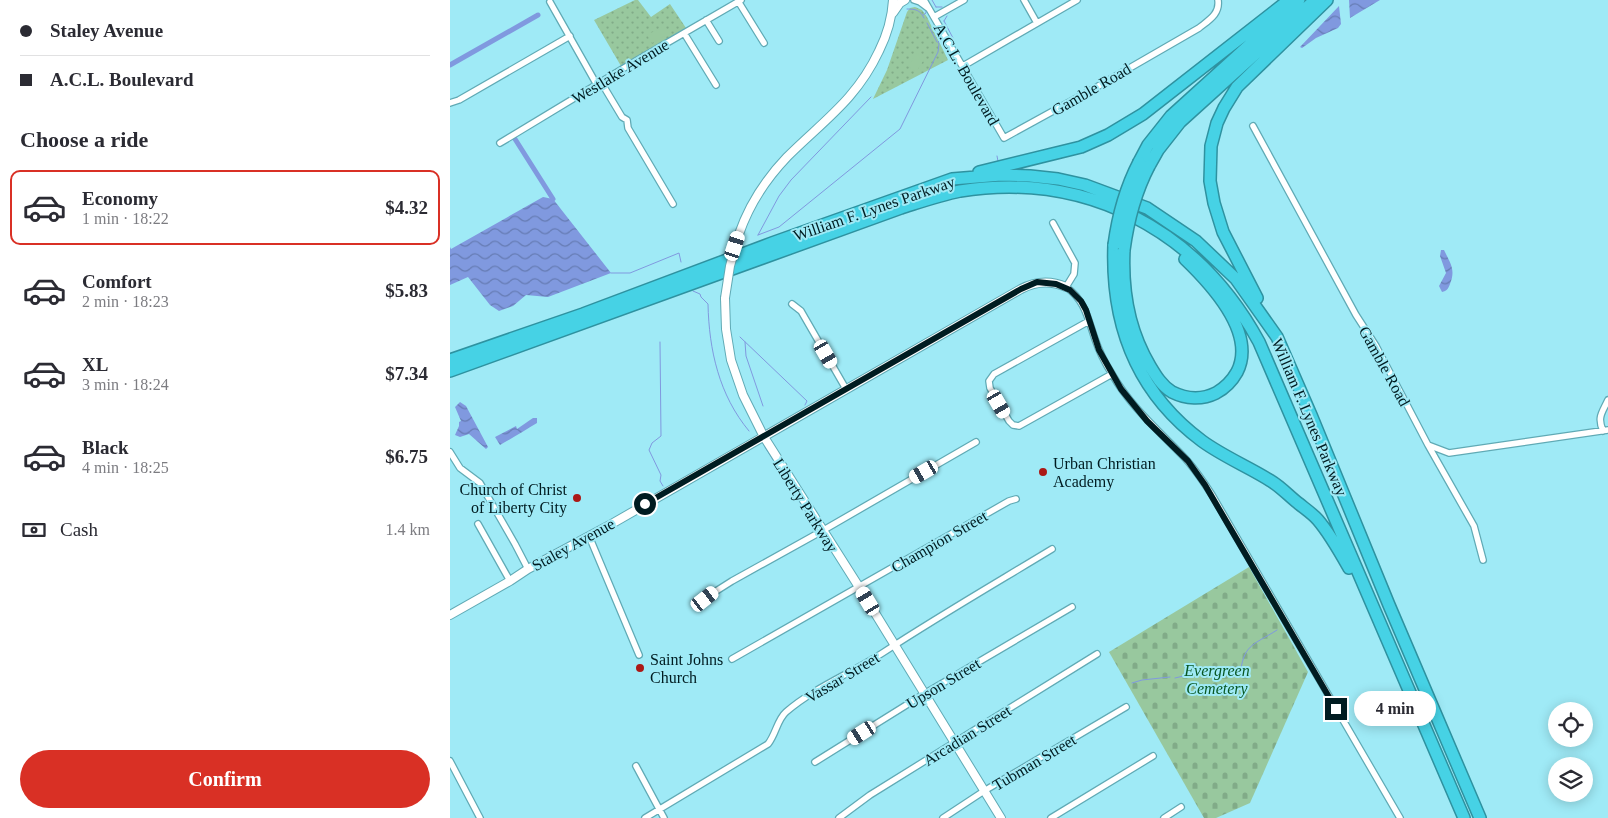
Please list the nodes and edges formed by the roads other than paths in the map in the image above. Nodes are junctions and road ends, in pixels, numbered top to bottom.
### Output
1 (892, 0) edge
2 (905, 0) edge
3 (914, 0) edge
4 (924, 0) edge
5 (964, 0) edge
6 (1024, 0) edge
7 (1076, 0) edge
8 (1218, 0) edge
9 (1289, 0) edge
10 (1299, 0) edge
11 (1315, 0) edge
12 (1327, 0) edge
13 (740, 1) edge
14 (550, 2) dead end
15 (930, 9) junction
16 (891, 17) junction
17 (934, 17) junction
18 (706, 20) junction
19 (1037, 23) junction
20 (684, 33) junction
21 (570, 36) junction
22 (719, 41) dead end
23 (764, 43) dead end
24 (963, 66) junction
25 (599, 83) junction
26 (716, 85) dead end
27 (450, 103) edge
28 (1253, 126) dead end
29 (1004, 138) joint
30 (500, 143) dead end
31 (1144, 164) junction
32 (952, 179) junction
33 (673, 204) dead end
34 (1052, 223) dead end
35 (833, 233) junction
36 (1119, 247) junction
37 (1066, 287) junction
38 (792, 304) dead end
39 (1089, 321) junction
40 (1277, 337) junction
41 (450, 360) edge
42 (450, 371) edge
43 (1112, 374) junction
44 (846, 389) junction
45 (1608, 400) edge
46 (1606, 430) edge
47 (764, 437) junction
48 (976, 442) dead end
49 (1428, 445) junction
50 (450, 452) edge
51 (1016, 499) dead end
52 (478, 524) dead end
53 (822, 531) junction
54 (589, 536) junction
55 (1052, 549) dead end
56 (1483, 560) dead end
57 (528, 569) junction
58 (510, 581) junction
59 (859, 587) junction
60 (702, 600) dead end
61 (1072, 607) dead end
62 (1375, 612) junction
63 (450, 615) edge
64 (894, 645) junction
65 (1097, 654) dead end
66 (639, 655) dead end
67 (732, 659) dead end
68 (924, 694) junction
69 (1126, 707) dead end
70 (955, 742) junction
71 (1153, 756) dead end
72 (450, 762) edge
73 (815, 762) dead end
74 (636, 766) dead end
75 (984, 791) junction
76 (1181, 808) dead end
77 (659, 809) junction
78 (480, 818) edge
79 (645, 818) edge
80 (664, 818) edge
81 (839, 818) edge
82 (943, 818) edge
83 (1001, 818) edge
84 (1051, 818) edge
85 (1164, 818) edge
86 (1400, 818) edge
87 (1464, 818) edge
88 (1480, 818) edge

1 - 16 street, Liberty Parkway
2 - 16 street
3 - 15 street, A.C.L. Boulevard
4 - 15 street, A.C.L. Boulevard
5 - 17 street
6 - 19 street
7 - 19 street
8 - 29 street, Gamble Road
9 - 32 highway
10 - 31 highway
11 - 31 highway
12 - 40 highway
13 - 18 street, Westlake Avenue
13 - 23 street
14 - 21 street
15 - 17 street, A.C.L. Boulevard
16 - 47 street, Liberty Parkway, bridge
17 - 24 street, A.C.L. Boulevard
18 - 20 street, Westlake Avenue
18 - 22 street
19 - 24 street
20 - 25 street, Westlake Avenue
20 - 26 street
21 - 25 street
21 - 27 street
24 - 29 street, A.C.L. Boulevard
25 - 30 street, Westlake Avenue
25 - 33 street
28 - 49 street, Gamble Road
31 - 36 highway, bridge
32 - 40 highway, William F. Lynes Parkway
32 - 41 highway, William F. Lynes Parkway
34 - 37 street
35 - 36 highway
35 - 42 highway, William F. Lynes Parkway
35 - 62 highway, William F. Lynes Parkway
36 - 62 highway
37 - 39 street
37 - 44 street, Staley Avenue
38 - 44 street
39 - 43 street
39 - 43 street
40 - 88 highway, William F. Lynes Parkway
43 - 86 street
44 - 47 street, Staley Avenue
45 - 46 street
46 - 49 street
47 - 53 street, Liberty Parkway
47 - 54 street, Staley Avenue
48 - 53 street
49 - 56 street, Gamble Road
50 - 57 street
51 - 59 street, Champion Street
52 - 58 street
53 - 59 street, Liberty Parkway
53 - 60 street
54 - 57 street, Staley Avenue
54 - 66 street
55 - 64 street, Vassar Street
57 - 58 street, Staley Avenue
58 - 63 street, Staley Avenue
59 - 64 street, Liberty Parkway
59 - 67 street, Champion Street
61 - 68 street, Upson Street
62 - 87 highway, William F. Lynes Parkway
64 - 68 street, Liberty Parkway
64 - 77 street, Vassar Street
65 - 70 street, Arcadian Street
68 - 70 street, Liberty Parkway
68 - 73 street, Upson Street
69 - 75 street, Tubman Street
70 - 75 street, Liberty Parkway
70 - 81 street, Arcadian Street
71 - 84 street
72 - 78 street
74 - 77 street
75 - 82 street, Tubman Street
75 - 83 street, Liberty Parkway
76 - 85 street
77 - 79 street, Vassar Street
77 - 80 street

